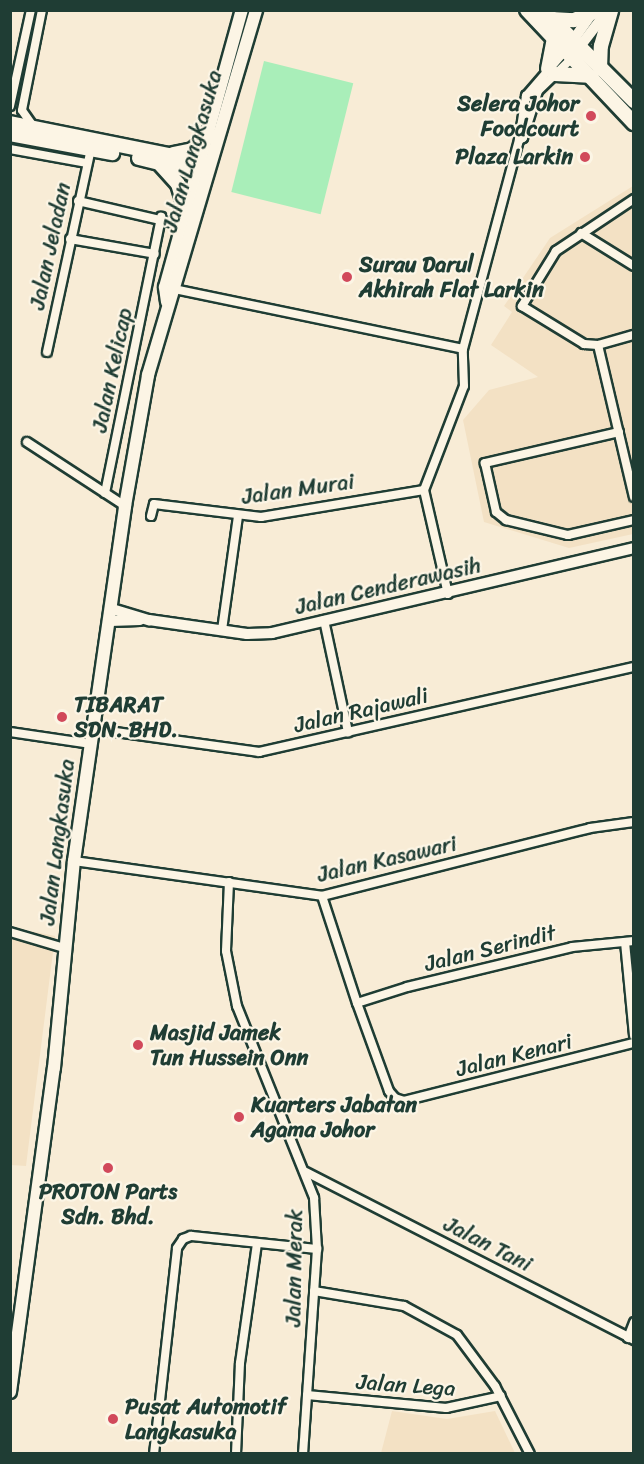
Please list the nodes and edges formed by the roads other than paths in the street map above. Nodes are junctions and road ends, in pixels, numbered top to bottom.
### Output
1 (31, 10) edge
2 (42, 10) edge
3 (242, 10) edge
4 (256, 10) edge
5 (527, 10) edge
6 (610, 10) edge
7 (594, 11) edge
8 (547, 15) edge
9 (554, 38) junction
10 (572, 49) junction
11 (552, 72) junction
12 (595, 72) junction
13 (633, 101) edge
14 (10, 105) edge
15 (10, 123) edge
16 (633, 123) edge
17 (33, 126) junction
18 (10, 134) edge
19 (209, 134) junction
20 (10, 149) edge
21 (91, 149) junction
22 (168, 155) junction
23 (154, 162) junction
24 (86, 163) junction
25 (202, 170) junction
26 (633, 199) edge
27 (78, 201) junction
28 (161, 217) junction
29 (184, 218) junction
30 (581, 233) junction
31 (70, 239) junction
32 (155, 254) junction
33 (633, 266) edge
34 (170, 289) junction
35 (633, 335) edge
36 (598, 345) junction
37 (463, 349) junction
38 (47, 352) dead end
39 (619, 432) junction
40 (27, 442) dead end
41 (424, 490) junction
42 (105, 493) junction
43 (633, 497) edge
44 (125, 506) junction
45 (151, 516) dead end
46 (238, 516) junction
47 (633, 520) edge
48 (633, 548) edge
49 (448, 594) junction
50 (111, 615) junction
51 (324, 620) junction
52 (222, 630) junction
53 (633, 667) edge
54 (94, 729) junction
55 (10, 732) edge
56 (348, 732) junction
57 (91, 744) junction
58 (633, 822) edge
59 (75, 861) junction
60 (229, 882) junction
61 (322, 896) junction
62 (10, 932) edge
63 (629, 941) edge
64 (64, 948) junction
65 (357, 1003) junction
66 (633, 1035) edge
67 (633, 1043) edge
68 (306, 1172) junction
69 (324, 1181) junction
70 (311, 1189) junction
71 (256, 1244) junction
72 (316, 1249) junction
73 (314, 1291) junction
74 (633, 1322) edge
75 (631, 1339) edge
76 (10, 1392) edge
77 (308, 1395) junction
78 (501, 1396) junction
79 (154, 1454) edge
80 (236, 1454) edge
81 (303, 1454) edge
82 (530, 1454) edge

1 - 14 street
2 - 17 street
3 - 19 main road, Jalan Langkasuka
4 - 25 main road, Jalan Langkasuka
5 - 9 main road
6 - 10 street
6 - 12 main road
7 - 8 main road
7 - 10 street
8 - 10 main road
9 - 10 main road
9 - 11 main road
10 - 11 street
10 - 12 main road
11 - 12 main road
11 - 37 street
12 - 13 main road
12 - 16 main road
15 - 17 main road
17 - 22 main road
18 - 21 main road
19 - 22 main road
19 - 25 main road, Jalan Langkasuka
20 - 24 street
21 - 23 main road
21 - 24 street, Jalan Jeladan
22 - 25 main road
23 - 25 main road
23 - 29 main road
24 - 27 street, Jalan Jeladan
25 - 29 main road, Jalan Langkasuka
25 - 34 main road, Jalan Langkasuka
26 - 30 street
27 - 28 street
27 - 31 street, Jalan Jeladan
28 - 29 street
28 - 32 street, Jalan Kelicap
29 - 34 main road, Jalan Langkasuka
30 - 33 street
30 - 36 street
31 - 32 street
31 - 38 street, Jalan Jeladan
32 - 42 street, Jalan Kelicap
34 - 37 street
34 - 44 main road, Jalan Langkasuka
35 - 36 street
36 - 39 street
37 - 41 street
39 - 43 street
39 - 47 street
40 - 42 street
41 - 46 street, Jalan Murai
41 - 49 street
42 - 44 street
44 - 50 main road, Jalan Langkasuka
45 - 46 street, Jalan Murai
46 - 52 street
48 - 49 street, Jalan Cenderawasih
49 - 51 street, Jalan Cenderawasih
50 - 52 street, Jalan Cenderawasih
50 - 54 main road, Jalan Langkasuka
51 - 52 street, Jalan Cenderawasih
51 - 56 street
53 - 56 street, Jalan Rajawali
54 - 56 street, Jalan Rajawali
54 - 57 main road, Jalan Langkasuka
55 - 57 street
57 - 59 main road, Jalan Langkasuka
58 - 61 street, Jalan Kasawari
59 - 60 street, Jalan Kasawari
59 - 64 main road, Jalan Langkasuka
60 - 61 street, Jalan Kasawari
60 - 68 street, Jalan Merak
61 - 65 street
62 - 64 street
63 - 65 street, Jalan Serindit
63 - 66 street
64 - 76 main road, Jalan Langkasuka
65 - 67 street, Jalan Kenari
68 - 69 street, Jalan Tani
68 - 70 street, Jalan Merak
69 - 70 street
69 - 75 street, Jalan Tani
70 - 72 street, Jalan Merak
71 - 72 street
71 - 79 street
71 - 80 street
72 - 73 street, Jalan Merak
73 - 77 street, Jalan Merak
73 - 78 street
74 - 75 street
77 - 78 street, Jalan Lega
77 - 81 street, Jalan Merak
78 - 82 street

